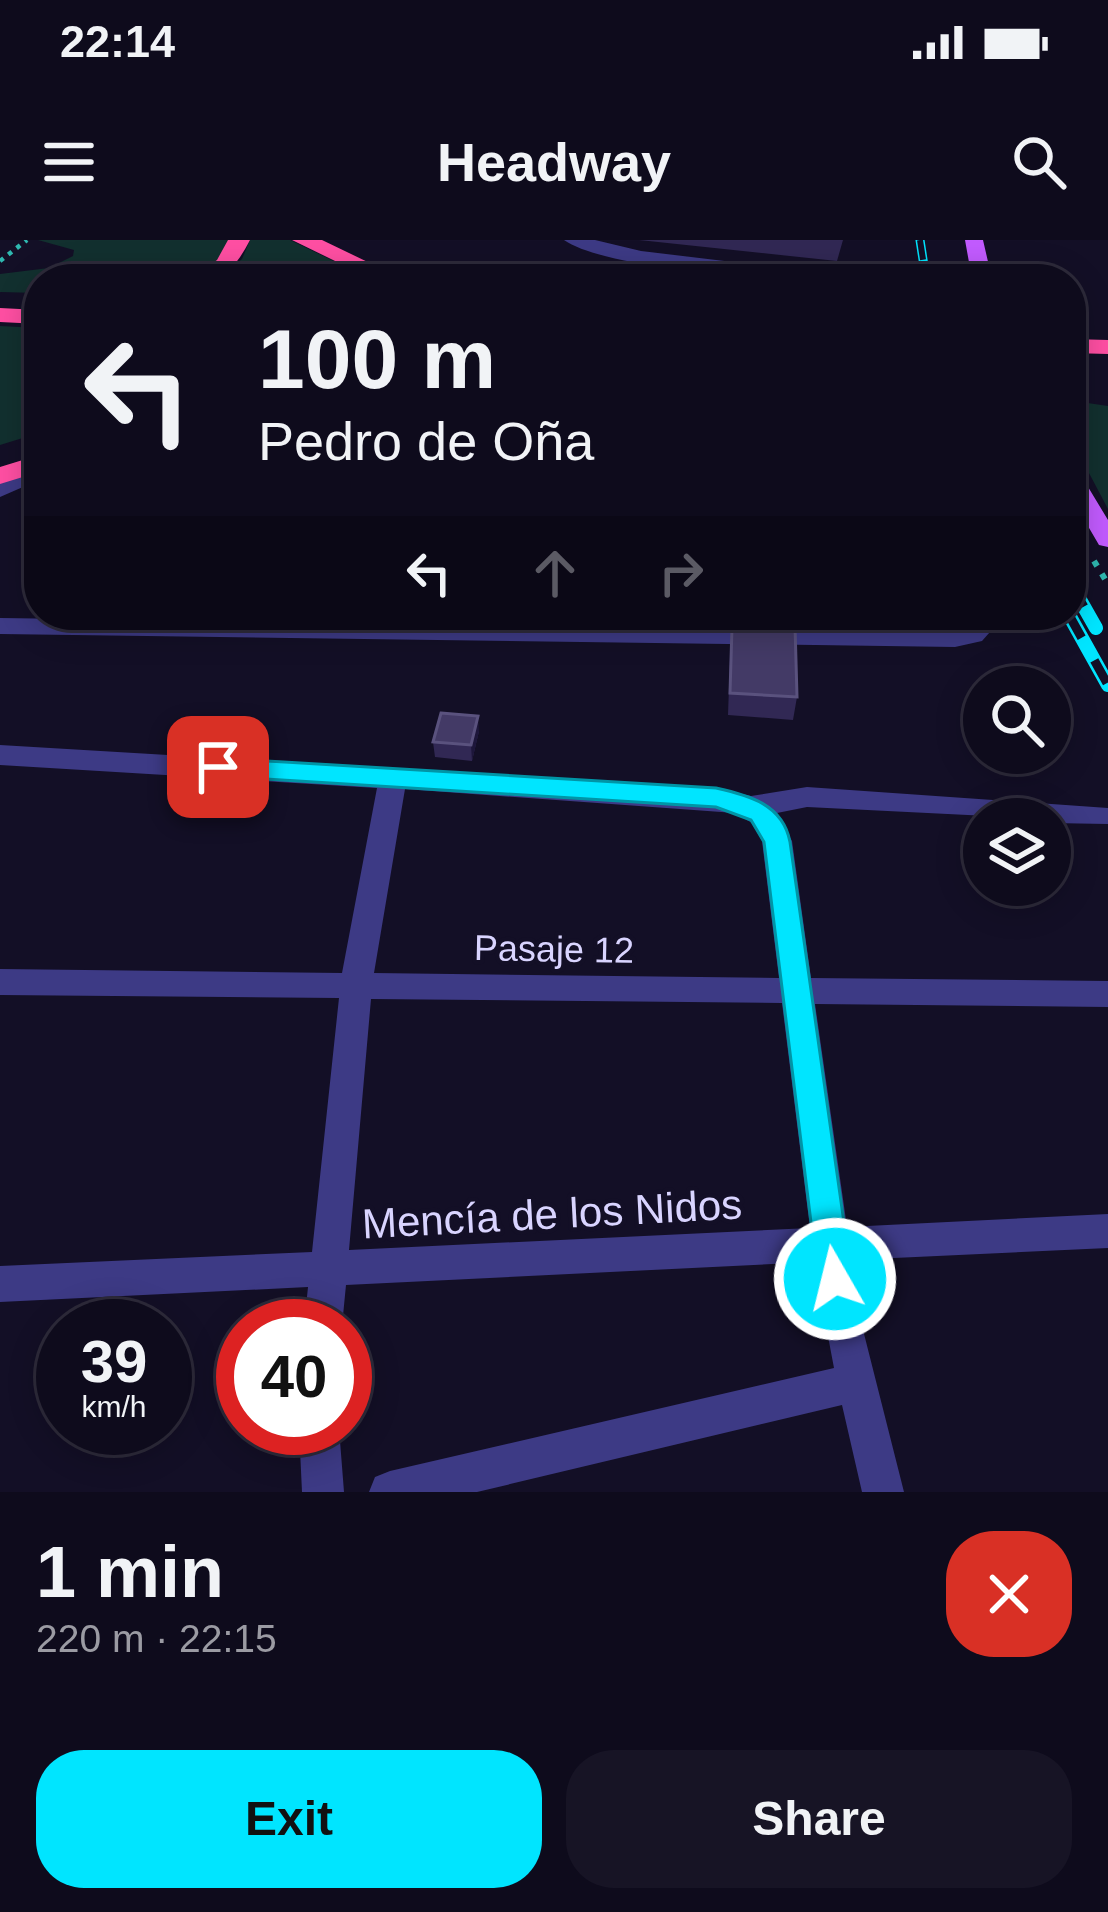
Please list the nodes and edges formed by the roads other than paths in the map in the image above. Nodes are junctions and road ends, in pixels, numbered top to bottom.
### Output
1 (304, 240) edge
2 (573, 240) edge
3 (618, 246) edge
4 (358, 264) edge
5 (731, 264) edge
6 (1086, 503) edge
7 (1108, 540) edge
8 (516, 630) edge
9 (978, 630) edge
10 (0, 755) edge
11 (393, 777) junction
12 (750, 807) junction
13 (1099, 816) dead end
14 (0, 982) edge
15 (356, 986) junction
16 (798, 991) junction
17 (1108, 994) edge
18 (1108, 1231) edge
19 (830, 1244) junction
20 (327, 1271) junction
21 (0, 1284) edge
22 (325, 1299) edge
23 (854, 1383) junction
24 (321, 1455) edge
25 (323, 1492) edge
26 (390, 1492) edge
27 (883, 1492) edge

1 - 4 highway
2 - 3 street
3 - 5 street
6 - 7 main road
8 - 9 street
10 - 11 street
11 - 12 street
11 - 15 street
12 - 13 street
12 - 16 street
14 - 15 street, Pasaje 12
15 - 16 street, Pasaje 12
15 - 20 street
16 - 17 street, Pasaje 12
16 - 19 street
18 - 19 street, Mencía de los Nidos
19 - 20 street, Mencía de los Nidos
19 - 23 street
20 - 21 street, Mencía de los Nidos
20 - 22 street
23 - 26 street
23 - 27 street
24 - 25 street

